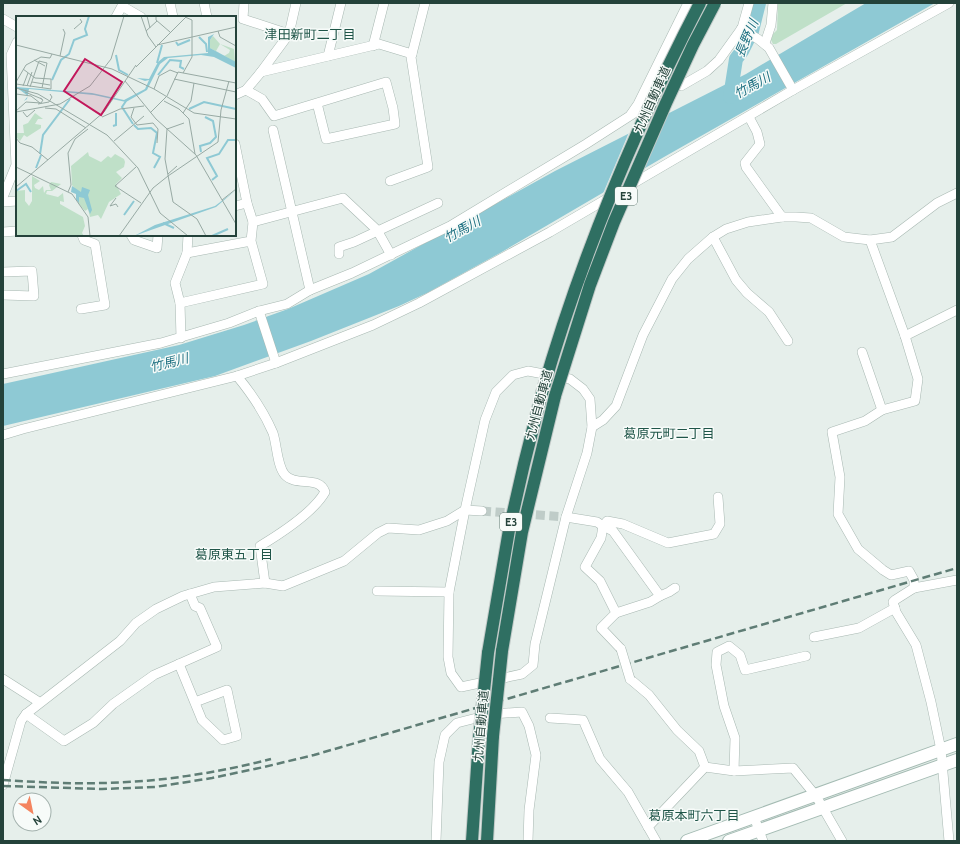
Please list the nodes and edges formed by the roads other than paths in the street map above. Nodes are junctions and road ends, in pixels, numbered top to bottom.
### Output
1 (170, 3) edge
2 (204, 3) edge
3 (244, 3) edge
4 (296, 3) edge
5 (341, 3) edge
6 (384, 3) edge
7 (425, 3) edge
8 (688, 3) edge
9 (700, 3) edge
10 (715, 3) edge
11 (748, 3) edge
12 (773, 3) edge
13 (949, 3) edge
14 (117, 16) edge
15 (139, 16) edge
16 (173, 16) edge
17 (206, 16) edge
18 (3, 19) edge
19 (239, 20) edge
20 (16, 26) edge
21 (743, 30) junction
22 (289, 34) junction
23 (762, 41) junction
24 (16, 44) edge
25 (373, 46) junction
26 (412, 54) junction
27 (328, 56) junction
28 (261, 72) junction
29 (681, 86) dead end
30 (792, 89) junction
31 (246, 90) junction
32 (236, 95) edge
33 (317, 103) junction
34 (749, 117) junction
35 (273, 130) dead end
36 (16, 147) edge
37 (236, 149) edge
38 (16, 167) edge
39 (390, 181) dead end
40 (957, 193) edge
41 (3, 197) edge
42 (16, 201) edge
43 (3, 202) edge
44 (438, 203) dead end
45 (247, 204) junction
46 (236, 206) edge
47 (292, 213) junction
48 (782, 217) junction
49 (253, 222) junction
50 (378, 230) junction
51 (16, 231) edge
52 (3, 232) edge
53 (82, 236) edge
54 (132, 236) edge
55 (158, 236) edge
56 (188, 236) edge
57 (713, 237) junction
58 (870, 240) junction
59 (251, 241) junction
60 (187, 253) junction
61 (339, 254) dead end
62 (391, 255) junction
63 (3, 272) edge
64 (310, 290) junction
65 (3, 295) edge
66 (180, 303) junction
67 (81, 309) dead end
68 (957, 310) edge
69 (259, 311) junction
70 (905, 336) junction
71 (181, 338) junction
72 (788, 341) dead end
73 (862, 352) dead end
74 (276, 363) junction
75 (3, 374) edge
76 (237, 376) junction
77 (882, 410) junction
78 (592, 427) junction
79 (3, 436) edge
80 (718, 497) dead end
81 (465, 510) junction
82 (482, 511) tunnel mouth
83 (566, 517) junction
84 (603, 526) junction
85 (957, 580) edge
86 (265, 583) junction
87 (675, 588) dead end
88 (914, 588) junction
89 (377, 591) dead end
90 (449, 592) junction
91 (190, 594) junction
92 (660, 596) junction
93 (895, 608) junction
94 (616, 614) junction
95 (814, 636) dead end
96 (806, 656) dead end
97 (179, 664) junction
98 (3, 679) edge
99 (39, 702) junction
100 (195, 702) junction
101 (26, 714) junction
102 (550, 718) dead end
103 (957, 744) edge
104 (941, 750) junction
105 (957, 760) edge
106 (942, 765) junction
107 (705, 767) junction
108 (734, 771) junction
109 (3, 785) edge
110 (816, 796) junction
111 (823, 808) junction
112 (754, 818) junction
113 (648, 827) junction
114 (761, 836) edge
115 (436, 841) edge
116 (472, 841) edge
117 (487, 841) edge
118 (528, 841) edge
119 (656, 841) edge
120 (687, 841) edge
121 (729, 841) edge
122 (842, 841) edge
123 (950, 841) edge

1 - 16 street
2 - 17 street
3 - 19 street
4 - 22 street
5 - 27 street
6 - 25 street
7 - 26 street
8 - 62 street
9 - 116 highway, 九州自動車道 / E3, bridge
10 - 117 highway, 九州自動車道 / E3, bridge
11 - 21 street
12 - 23 street
13 - 30 street
14 - 15 street
18 - 20 street
19 - 22 street
21 - 23 street
21 - 29 street
22 - 28 street
23 - 30 street
24 - 36 street
25 - 26 street
25 - 27 street
26 - 39 street
27 - 28 street
28 - 31 street
30 - 34 street
31 - 32 street
31 - 33 street
33 - 33 street
34 - 48 street
34 - 74 street
35 - 47 street
37 - 45 street
38 - 41 street
40 - 58 street
42 - 43 street
44 - 50 street
45 - 46 street
45 - 49 street
47 - 49 street
47 - 50 street
47 - 64 street
48 - 57 street
48 - 58 street
49 - 59 street
50 - 61 street
50 - 62 street
51 - 52 street
53 - 67 street
54 - 55 street
56 - 60 street
57 - 72 street
57 - 78 street
58 - 70 street
59 - 60 street
59 - 66 street
60 - 66 street
62 - 64 street
63 - 65 street
64 - 69 street
66 - 71 street
68 - 70 street
69 - 71 street
69 - 74 street
70 - 77 street
71 - 75 street
73 - 77 street
74 - 76 street
76 - 79 street
76 - 86 street
77 - 88 street
78 - 81 street
78 - 83 street
80 - 84 street
81 - 82 street
81 - 86 street
81 - 90 street
83 - 84 street
83 - 90 street
84 - 92 street
84 - 94 street
85 - 88 street
86 - 91 street
87 - 92 street
88 - 93 street
89 - 90 street
91 - 97 street
91 - 99 street
92 - 94 street
93 - 95 street
93 - 104 street
94 - 107 street, bridge
96 - 108 street
97 - 100 street
97 - 101 street
98 - 99 street
99 - 101 street
100 - 100 street
101 - 109 street
102 - 113 street
103 - 104 street
104 - 106 street
104 - 110 street
105 - 106 street
106 - 111 street
106 - 123 street
107 - 108 street
107 - 113 street
108 - 110 street
110 - 111 street
110 - 112 street
111 - 114 street
111 - 122 street
112 - 114 street
112 - 120 street
113 - 119 street
114 - 121 street
115 - 118 street

